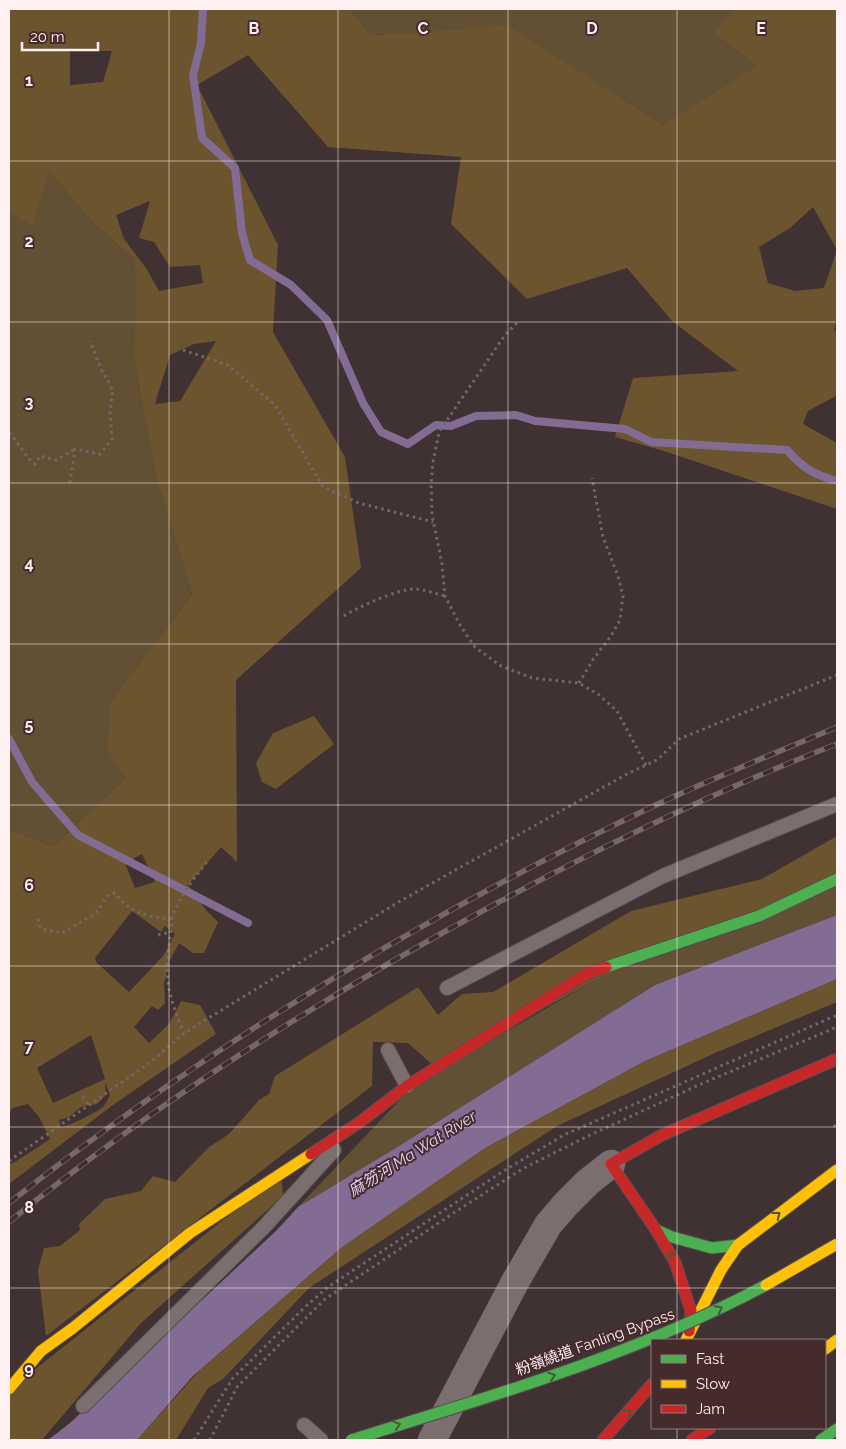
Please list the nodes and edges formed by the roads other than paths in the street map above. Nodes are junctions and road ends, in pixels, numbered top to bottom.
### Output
1 (837, 804) edge
2 (837, 879) edge
3 (447, 988) dead end
4 (388, 1050) dead end
5 (837, 1059) edge
6 (407, 1086) junction
7 (360, 1122) junction
8 (611, 1164) junction
9 (837, 1170) edge
10 (656, 1230) junction
11 (738, 1244) junction
12 (837, 1244) edge
13 (687, 1338) edge
14 (837, 1340) edge
15 (826, 1348) edge
16 (651, 1385) edge
17 (9, 1390) edge
18 (83, 1406) dead end
19 (304, 1425) dead end
20 (708, 1429) edge
21 (837, 1429) edge
22 (321, 1440) edge
23 (351, 1440) edge
24 (432, 1440) edge
25 (603, 1440) edge
26 (692, 1440) edge
27 (821, 1440) edge

1 - 3 lane
2 - 6 main road
4 - 6 lane
5 - 8 main road
6 - 7 main road
7 - 17 main road
7 - 18 lane
8 - 10 main road
8 - 24 street
11 -> 9 main road
10 - 11 main road
13 -> 10 main road
11 - 13 main road
23 -> 12 main road, 粉嶺繞道 Fanling Bypass, bridge
14 - 15 main road
25 -> 16 main road
19 - 22 lane
20 - 26 main road
21 - 27 main road

